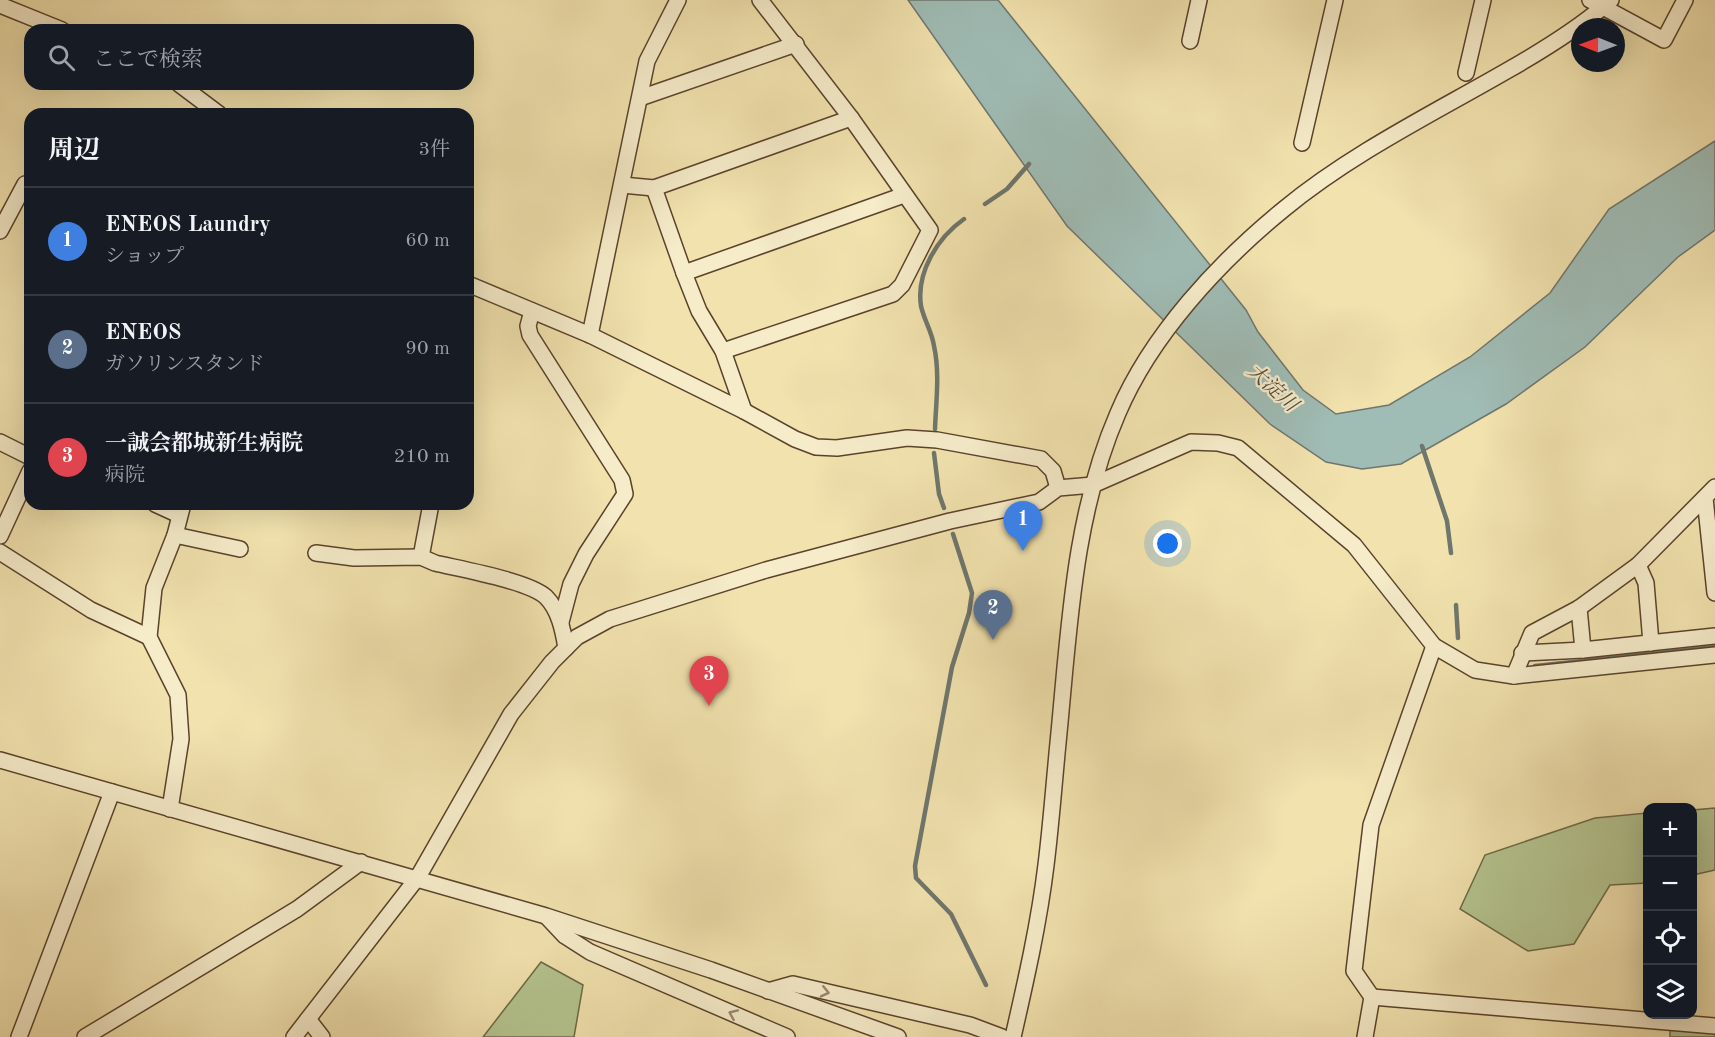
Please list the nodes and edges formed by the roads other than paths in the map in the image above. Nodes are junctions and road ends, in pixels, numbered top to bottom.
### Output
1 (678, 0) edge
2 (760, 0) edge
3 (1199, 0) edge
4 (1335, 0) edge
5 (1483, 0) edge
6 (1685, 0) edge
7 (1602, 2) edge
8 (0, 5) edge
9 (47, 24) edge
10 (1190, 41) dead end
11 (796, 44) junction
12 (1466, 73) dead end
13 (187, 90) edge
14 (639, 98) junction
15 (211, 108) edge
16 (851, 118) junction
17 (1302, 143) dead end
18 (622, 185) junction
19 (24, 188) edge
20 (654, 188) junction
21 (904, 195) junction
22 (0, 231) edge
23 (684, 273) junction
24 (474, 287) edge
25 (532, 311) junction
26 (590, 335) junction
27 (723, 351) junction
28 (744, 411) junction
29 (0, 442) edge
30 (24, 454) edge
31 (24, 484) edge
32 (1094, 485) junction
33 (1058, 488) junction
34 (1710, 492) edge
35 (181, 510) edge
36 (430, 510) edge
37 (175, 535) junction
38 (0, 536) edge
39 (240, 549) dead end
40 (0, 552) edge
41 (316, 553) dead end
42 (421, 557) junction
43 (1638, 565) junction
44 (1715, 594) edge
45 (1579, 608) junction
46 (561, 622) junction
47 (149, 636) junction
48 (1715, 636) edge
49 (1651, 643) junction
50 (1434, 646) junction
51 (566, 648) junction
52 (1583, 650) junction
53 (1522, 653) junction
54 (1715, 655) edge
55 (1514, 676) junction
56 (0, 760) edge
57 (112, 792) junction
58 (170, 809) junction
59 (361, 862) junction
60 (418, 877) junction
61 (546, 916) junction
62 (768, 991) junction
63 (1372, 997) junction
64 (308, 1019) junction
65 (1715, 1026) edge
66 (19, 1037) edge
67 (85, 1037) edge
68 (294, 1037) edge
69 (322, 1037) edge
70 (787, 1037) edge
71 (898, 1037) edge
72 (1002, 1037) edge
73 (1013, 1037) edge
74 (1365, 1037) edge

1 - 14 street
2 - 11 street
3 - 10 street
4 - 17 street
5 - 12 street
6 - 7 street
7 - 32 street
8 - 9 street
11 - 14 street
11 - 16 street
13 - 15 street
14 - 18 street
16 - 20 street
16 - 21 street
18 - 20 street
18 - 26 street
19 - 22 street
20 - 23 street
21 - 23 street
21 - 27 street
23 - 27 street
24 - 25 street
25 - 26 street
25 - 46 street
26 - 28 street
27 - 28 street
28 - 33 street
29 - 30 street
31 - 38 street
32 - 33 street
32 - 50 street
32 - 73 street
33 - 51 street
34 - 43 street
34 - 44 street
35 - 37 street
36 - 42 street
37 - 39 street
37 - 47 street
40 - 47 street
41 - 42 street
42 - 46 street
43 - 45 street
43 - 49 street
45 - 52 street
45 - 53 street
46 - 51 street
47 - 58 street
48 - 49 street
49 - 52 street
50 - 55 street
50 - 63 street
51 - 60 street
52 - 53 street
53 - 55 street
54 - 55 street
56 - 57 street
57 - 58 street
57 - 66 street
58 - 59 street
59 - 60 street
59 - 67 street
60 - 61 street
60 - 64 street
61 - 62 street
70 -> 61 street
62 - 71 street
62 -> 72 street
63 - 65 street
63 - 74 street
64 - 68 street
64 - 69 street

